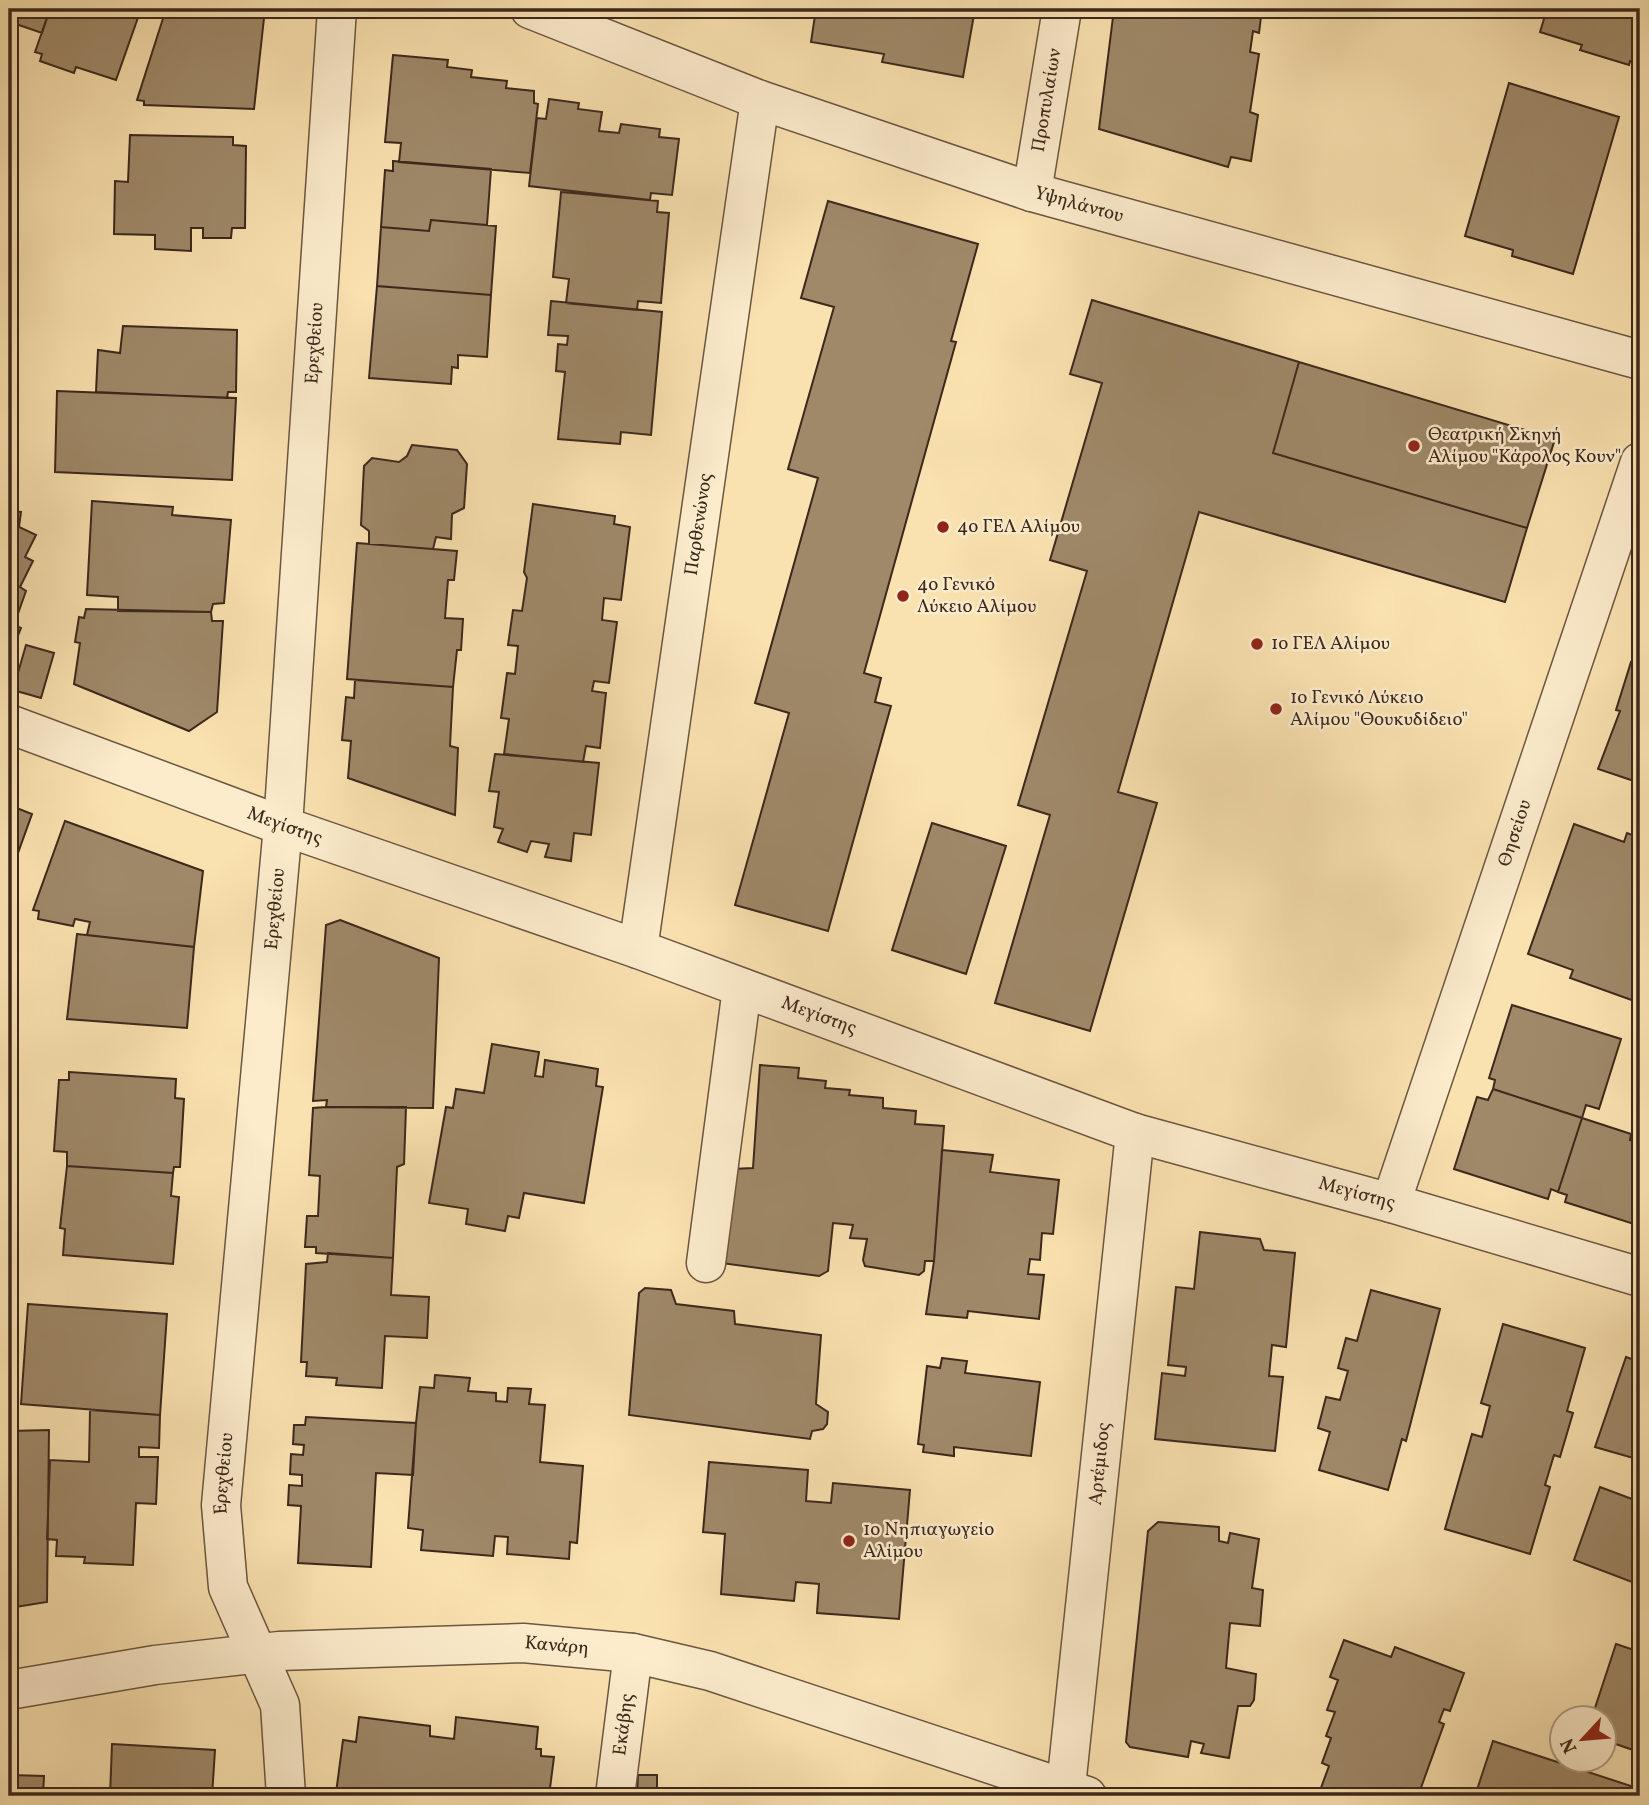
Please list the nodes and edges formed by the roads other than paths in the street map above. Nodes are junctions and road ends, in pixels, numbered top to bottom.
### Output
1 (337, 9) edge
2 (530, 9) edge
3 (1062, 9) edge
4 (760, 100) junction
5 (1032, 192) junction
6 (1640, 360) edge
7 (1640, 463) edge
8 (9, 724) edge
9 (283, 826) junction
10 (638, 949) junction
11 (742, 988) junction
12 (1135, 1133) junction
13 (1391, 1203) junction
14 (706, 1263) dead end
15 (1640, 1278) edge
16 (257, 1652) junction
17 (633, 1653) junction
18 (9, 1690) edge
19 (1073, 1794) edge
20 (285, 1796) edge
21 (615, 1796) edge

1 - 9 street, Ερεχθείου
2 - 4 street, Υψηλάντου
3 - 5 street, Προπυλαίων
4 - 5 street, Υψηλάντου
4 - 10 street, Παρθενώνος
5 - 6 street, Υψηλάντου
7 - 13 street, Θησείου
8 - 9 street, Μεγίστης
9 - 10 street, Μεγίστης
9 - 16 street, Ερεχθείου
10 - 11 street, Μεγίστης
11 - 12 street, Μεγίστης
11 - 14 street
12 - 13 street, Μεγίστης
12 - 19 street, Αρτέμιδος
13 - 15 street, Μεγίστης
16 - 17 street, Κανάρη
16 - 18 street, Κανάρη
16 - 20 street, Ερεχθείου
17 - 19 street, Κανάρη
17 - 21 street, Εκάβης

